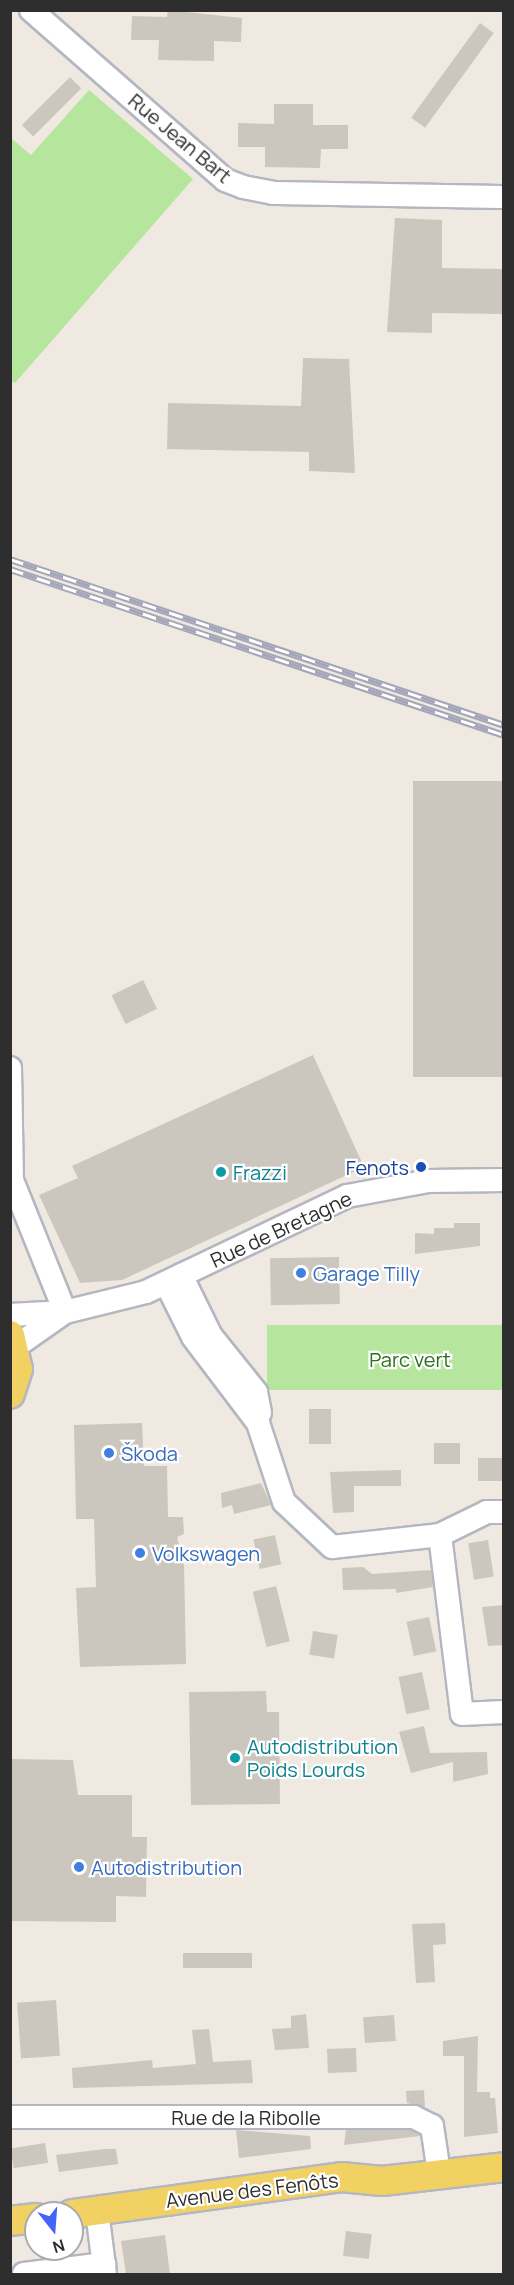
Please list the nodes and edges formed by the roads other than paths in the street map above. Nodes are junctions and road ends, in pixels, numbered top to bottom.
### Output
1 (31, 10) edge
2 (504, 197) edge
3 (10, 1068) edge
4 (504, 1179) edge
5 (173, 1279) junction
6 (65, 1312) junction
7 (10, 1315) edge
8 (13, 1341) edge
9 (10, 1394) edge
10 (504, 1512) edge
11 (440, 1535) junction
12 (504, 1712) edge
13 (10, 2117) edge
14 (504, 2167) edge
15 (440, 2173) junction
16 (85, 2212) edge
17 (104, 2269) edge
18 (25, 2274) edge

1 - 2 street, Rue Jean Bart
3 - 6 street
4 - 5 street, Rue de Bretagne
5 - 6 street, Rue de Bretagne
5 - 11 street
6 - 7 street, Rue de Bretagne
6 - 8 street, Rue de Bretagne
8 - 9 main road
10 - 11 street
11 - 12 street
13 - 15 street, Rue de la Ribolle
14 - 15 main road, Avenue des Fenôts
15 - 16 main road, Avenue des Fenôts
16 - 17 street
17 - 18 street

